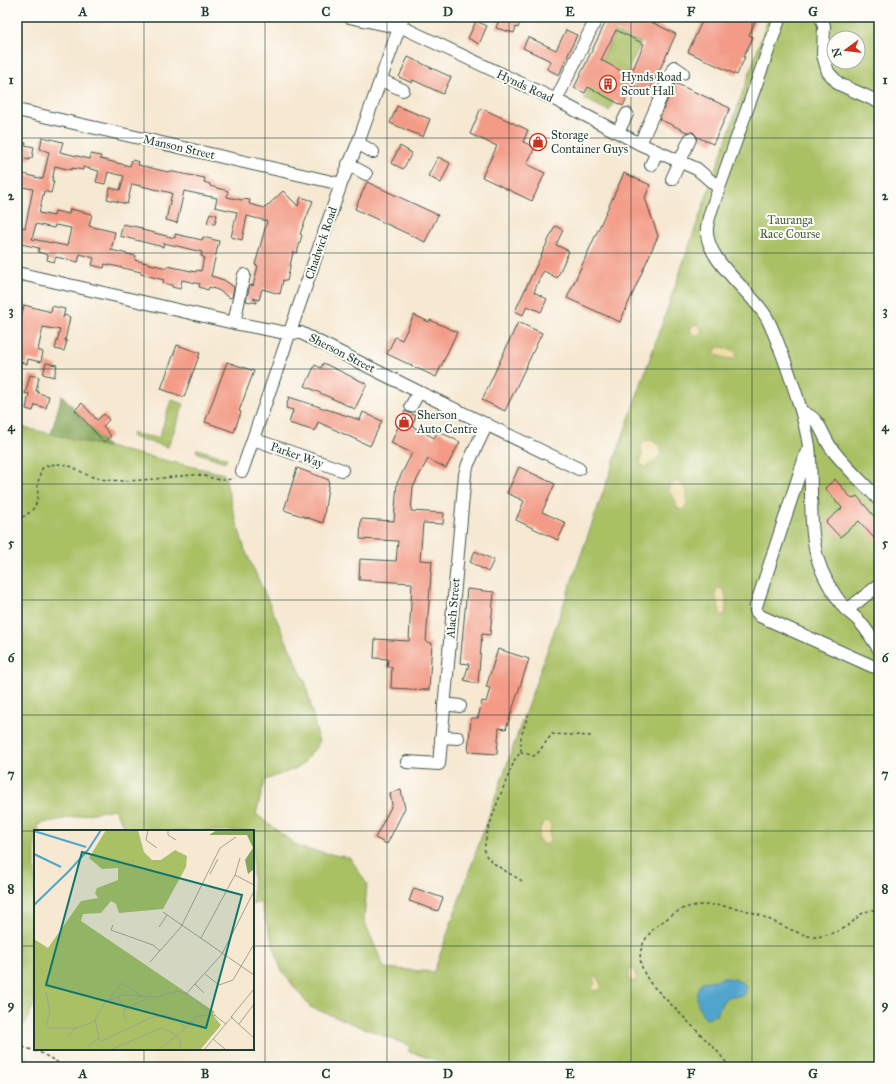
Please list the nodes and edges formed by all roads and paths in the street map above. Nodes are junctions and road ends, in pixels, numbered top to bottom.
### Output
1 (349, 17) edge
2 (597, 17) edge
3 (780, 17) edge
4 (821, 17) edge
5 (402, 22) edge
6 (683, 72) dead end
7 (381, 80) junction
8 (403, 90) dead end
9 (556, 100) junction
10 (879, 102) edge
11 (17, 110) edge
12 (626, 114) dead end
13 (618, 132) junction
14 (690, 139) dead end
15 (358, 143) junction
16 (640, 144) junction
17 (373, 152) dead end
18 (657, 152) junction
19 (679, 161) junction
20 (348, 164) junction
21 (651, 165) dead end
22 (366, 174) dead end
23 (672, 179) dead end
24 (341, 184) junction
25 (719, 188) junction
26 (17, 273) edge
27 (244, 275) dead end
28 (234, 323) junction
29 (291, 333) junction
30 (419, 392) junction
31 (411, 406) dead end
32 (802, 412) junction
33 (487, 424) junction
34 (252, 440) junction
35 (808, 445) junction
36 (579, 469) dead end
37 (342, 470) dead end
38 (242, 471) joint
39 (879, 500) edge
40 (17, 520) edge
41 (879, 585) edge
42 (847, 610) junction
43 (879, 649) edge
44 (879, 668) edge
45 (444, 704) junction
46 (460, 706) dead end
47 (528, 715) dead end
48 (591, 736) dead end
49 (441, 737) junction
50 (458, 738) dead end
51 (520, 752) junction
52 (407, 762) dead end
53 (522, 881) dead end
54 (879, 913) edge
55 (17, 1044) edge
56 (66, 1067) edge
57 (730, 1067) edge

1 - 5 street, Hynds Road
2 - 9 street
3 - 25 street
4 - 10 street
5 - 7 street, Chadwick Road
5 - 9 street, Hynds Road
6 - 16 street
7 - 8 street
7 - 15 street, Chadwick Road
9 - 13 street, Hynds Road
11 - 24 street, Manson Street
12 - 13 street
13 - 16 street, Hynds Road
14 - 19 street
15 - 17 street
15 - 20 street, Chadwick Road
16 - 18 street, Hynds Road
18 - 19 street, Hynds Road
18 - 21 street
19 - 23 street
19 - 25 street, Hynds Road
20 - 22 street
20 - 24 street, Chadwick Road
24 - 29 street, Chadwick Road
25 - 32 street
26 - 28 street, Sherson Street
27 - 28 street
28 - 29 street, Sherson Street
29 - 30 street, Sherson Street
29 - 34 street, Chadwick Road
30 - 31 street
30 - 33 street, Sherson Street
32 - 35 street
32 - 39 street
33 - 36 street, Sherson Street
33 - 45 street, Alach Street
34 - 37 street, Parker Way
34 - 38 street, Chadwick Road
35 - 42 street
35 - 44 street
38 - 40 path
41 - 42 street
42 - 43 street
45 - 46 street
45 - 49 street, Alach Street
47 - 51 path
48 - 51 path
49 - 50 street
49 - 52 street, Alach Street
51 - 53 path
54 - 57 path
55 - 56 path

